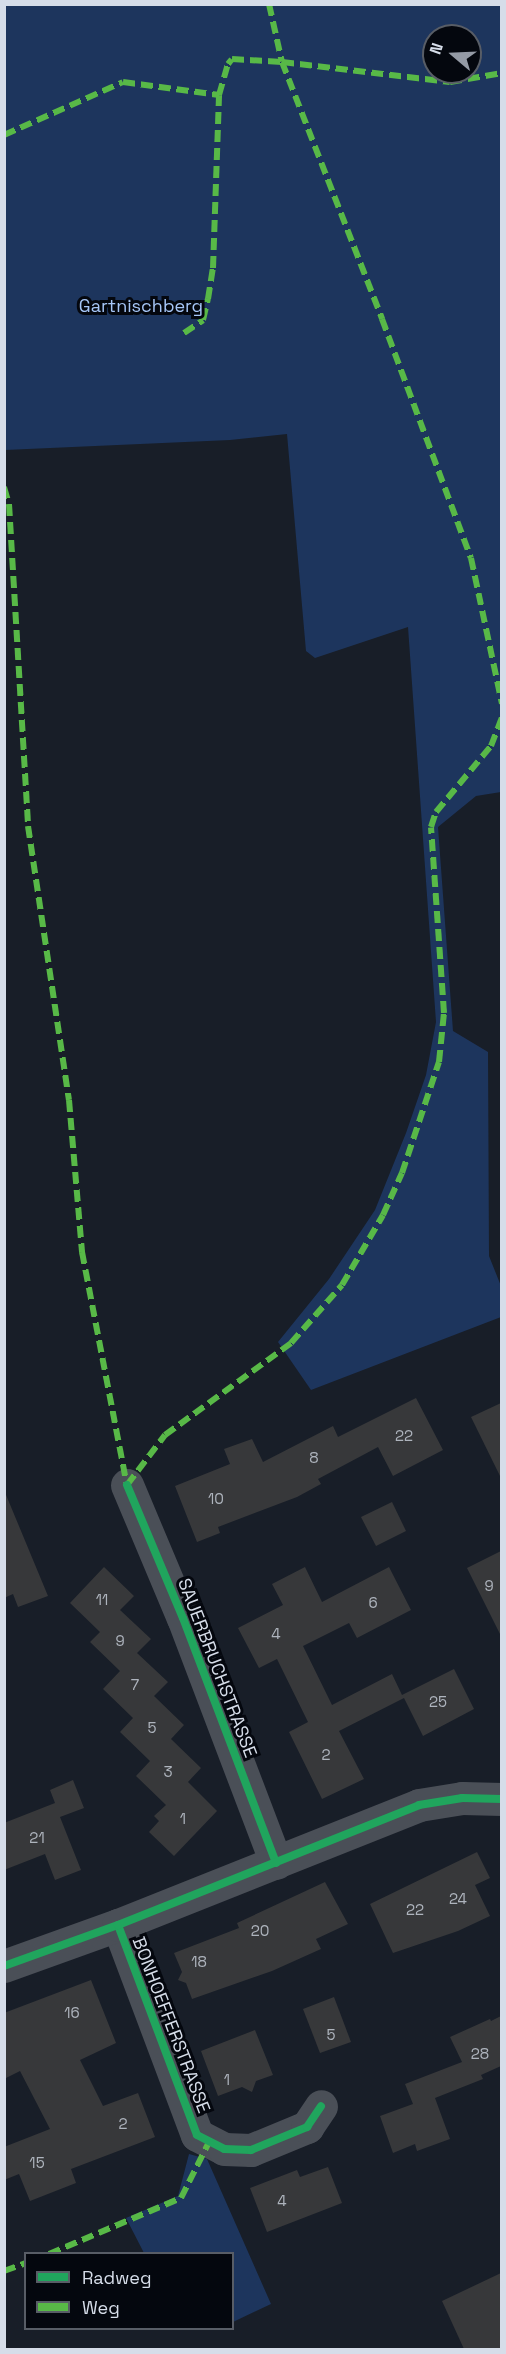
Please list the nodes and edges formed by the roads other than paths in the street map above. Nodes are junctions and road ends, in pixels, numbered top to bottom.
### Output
1 (127, 1485) dead end
2 (501, 1799) edge
3 (276, 1863) junction
4 (118, 1925) junction
5 (4, 1966) edge
6 (321, 2106) dead end

1 - 3 street, SAUERBRUCHSTRASSE
2 - 3 street
3 - 4 street
4 - 5 street
4 - 6 street, BONHOEFFERSTRASSE

